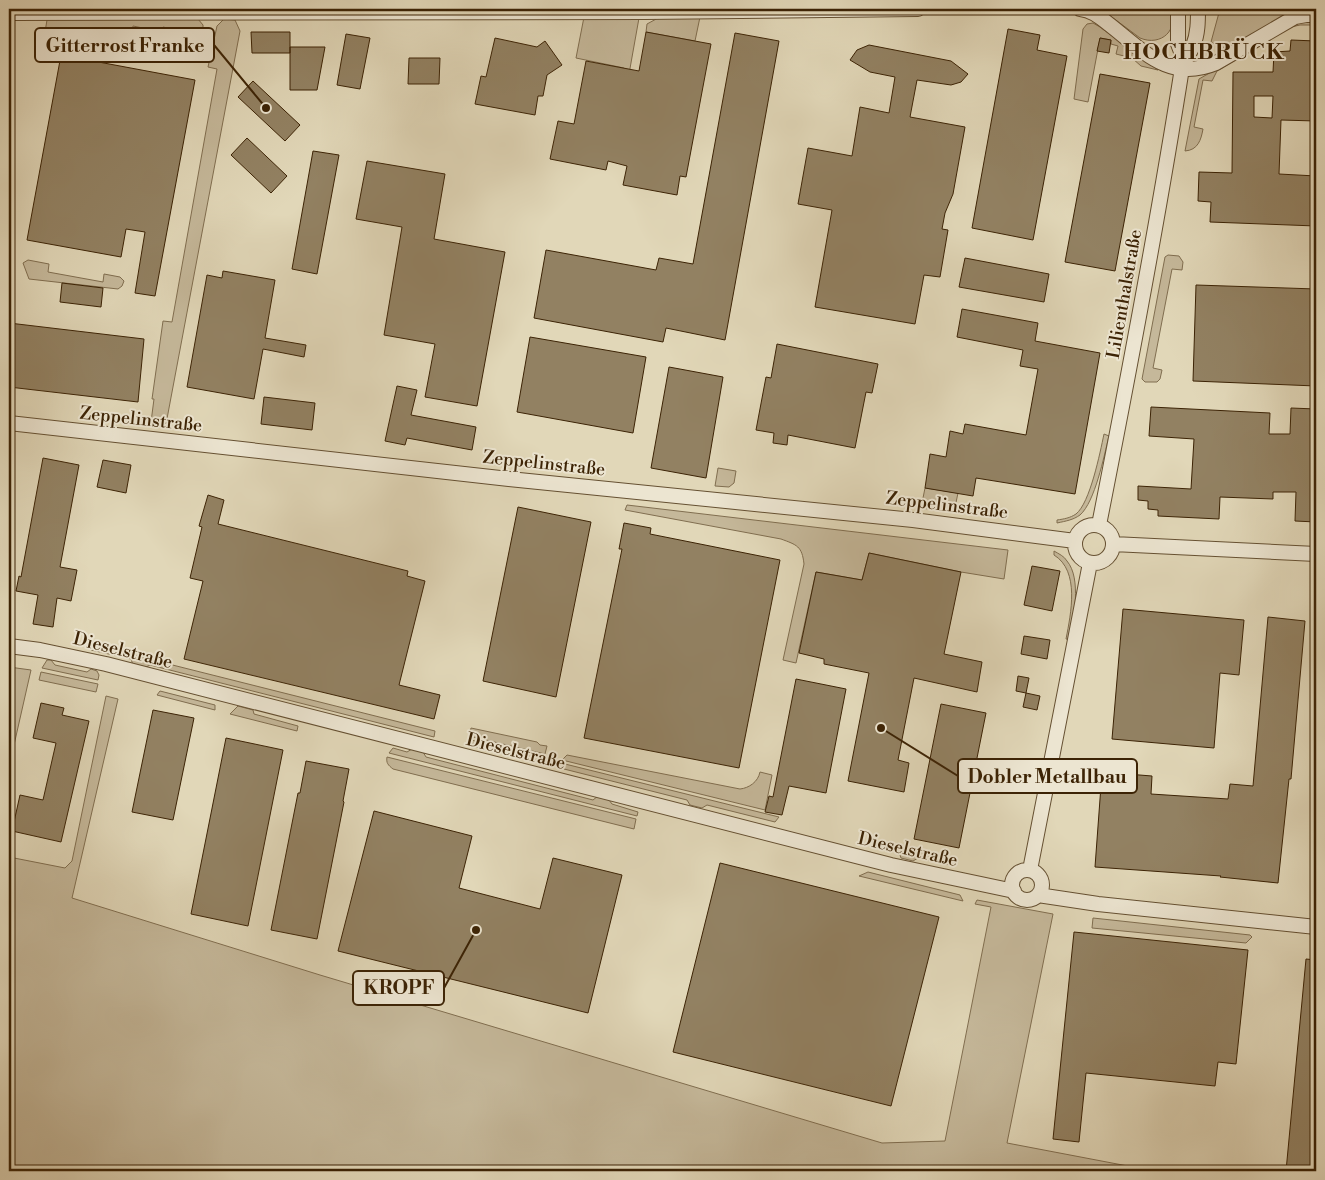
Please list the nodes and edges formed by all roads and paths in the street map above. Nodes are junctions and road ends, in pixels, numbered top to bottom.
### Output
1 (918, 9) edge
2 (1080, 9) edge
3 (1178, 9) edge
4 (1198, 9) edge
5 (9, 13) edge
6 (1316, 15) edge
7 (1182, 68) junction
8 (9, 423) edge
9 (1099, 525) junction
10 (1075, 541) junction
11 (1113, 544) junction
12 (1316, 554) edge
13 (1090, 562) junction
14 (9, 646) edge
15 (1030, 870) junction
16 (1014, 891) junction
17 (1038, 895) junction
18 (1316, 927) edge

1 - 5 street
2 - 7 street
3 - 7 street, Lilienthalstraße
4 - 7 street, Lilienthalstraße
6 - 7 street
7 - 9 street, Lilienthalstraße
8 - 10 street, Zeppelinstraße
9 - 10 street
9 - 11 street
10 - 13 street
11 - 12 street
11 - 13 street
13 - 15 street
14 - 16 street, Dieselstraße
15 - 16 street
15 - 17 street
16 - 17 street
17 - 18 street

